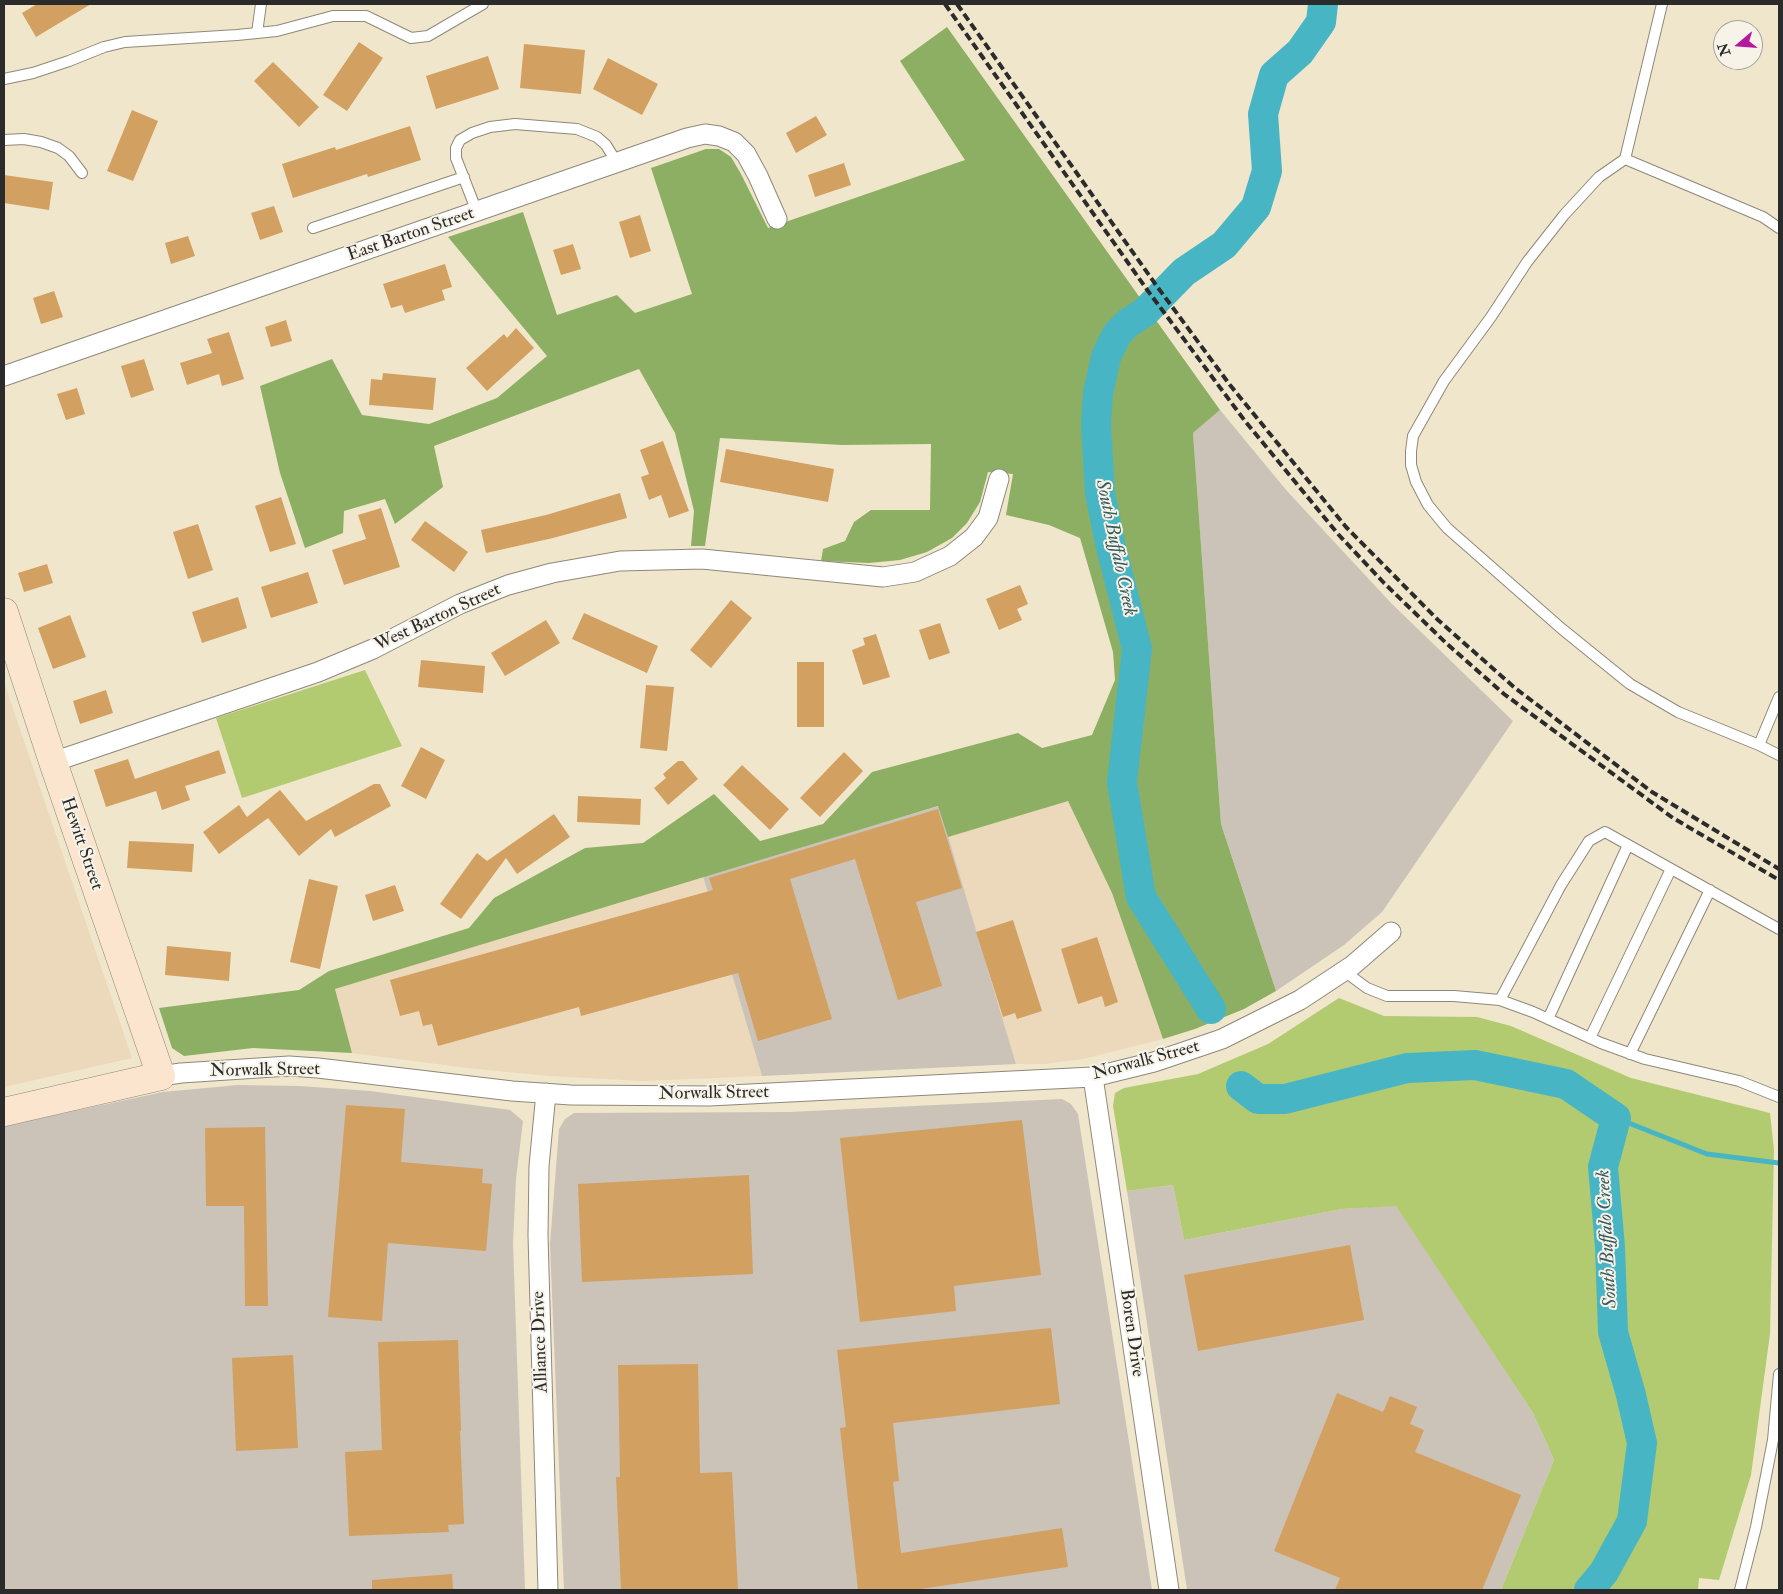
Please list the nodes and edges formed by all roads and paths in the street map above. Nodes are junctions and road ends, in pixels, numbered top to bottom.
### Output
1 (261, 4) edge
2 (483, 4) edge
3 (1662, 4) edge
4 (257, 33) junction
5 (4, 79) edge
6 (4, 140) edge
7 (1625, 159) junction
8 (617, 163) junction
9 (82, 173) dead end
10 (464, 177) junction
11 (477, 212) junction
12 (777, 219) dead end
13 (312, 228) dead end
14 (1779, 228) edge
15 (4, 376) edge
16 (999, 479) dead end
17 (4, 612) edge
18 (1779, 697) edge
19 (1759, 745) junction
20 (1779, 755) edge
21 (53, 762) junction
22 (1628, 845) junction
23 (1671, 869) junction
24 (1710, 890) junction
25 (1779, 929) edge
26 (1391, 932) dead end
27 (1344, 971) junction
28 (1500, 1000) junction
29 (1548, 1019) junction
30 (1590, 1038) junction
31 (1630, 1054) junction
32 (161, 1076) junction
33 (1093, 1077) junction
34 (546, 1094) junction
35 (1779, 1097) edge
36 (4, 1112) edge
37 (1779, 1374) edge
38 (548, 1590) edge
39 (1169, 1590) edge
40 (1740, 1590) edge

1 - 4 lane
2 - 4 lane
3 - 7 lane
4 - 5 lane
6 - 9 lane
7 - 14 lane
7 - 19 lane
8 - 10 lane
8 - 11 street, East Barton Street
8 - 12 street, East Barton Street
10 - 11 lane
10 - 13 lane
11 - 15 street, East Barton Street
16 - 21 street, West Barton Street
17 - 21 street, Hewitt Street
18 - 19 lane
19 - 20 lane
21 - 32 street, Hewitt Street
22 - 23 lane
22 - 28 lane
22 - 29 lane
23 - 24 lane
23 - 30 lane
24 - 25 lane
24 - 31 lane
26 - 27 street, Norwalk Street
27 - 28 lane
27 - 33 street, Norwalk Street
28 - 29 lane
29 - 30 lane
30 - 31 lane
31 - 35 lane
32 - 34 street, Norwalk Street
32 - 36 street, Norwalk Street
33 - 34 street, Norwalk Street
33 - 39 street, Boren Drive
34 - 38 street, Alliance Drive
37 - 40 lane

